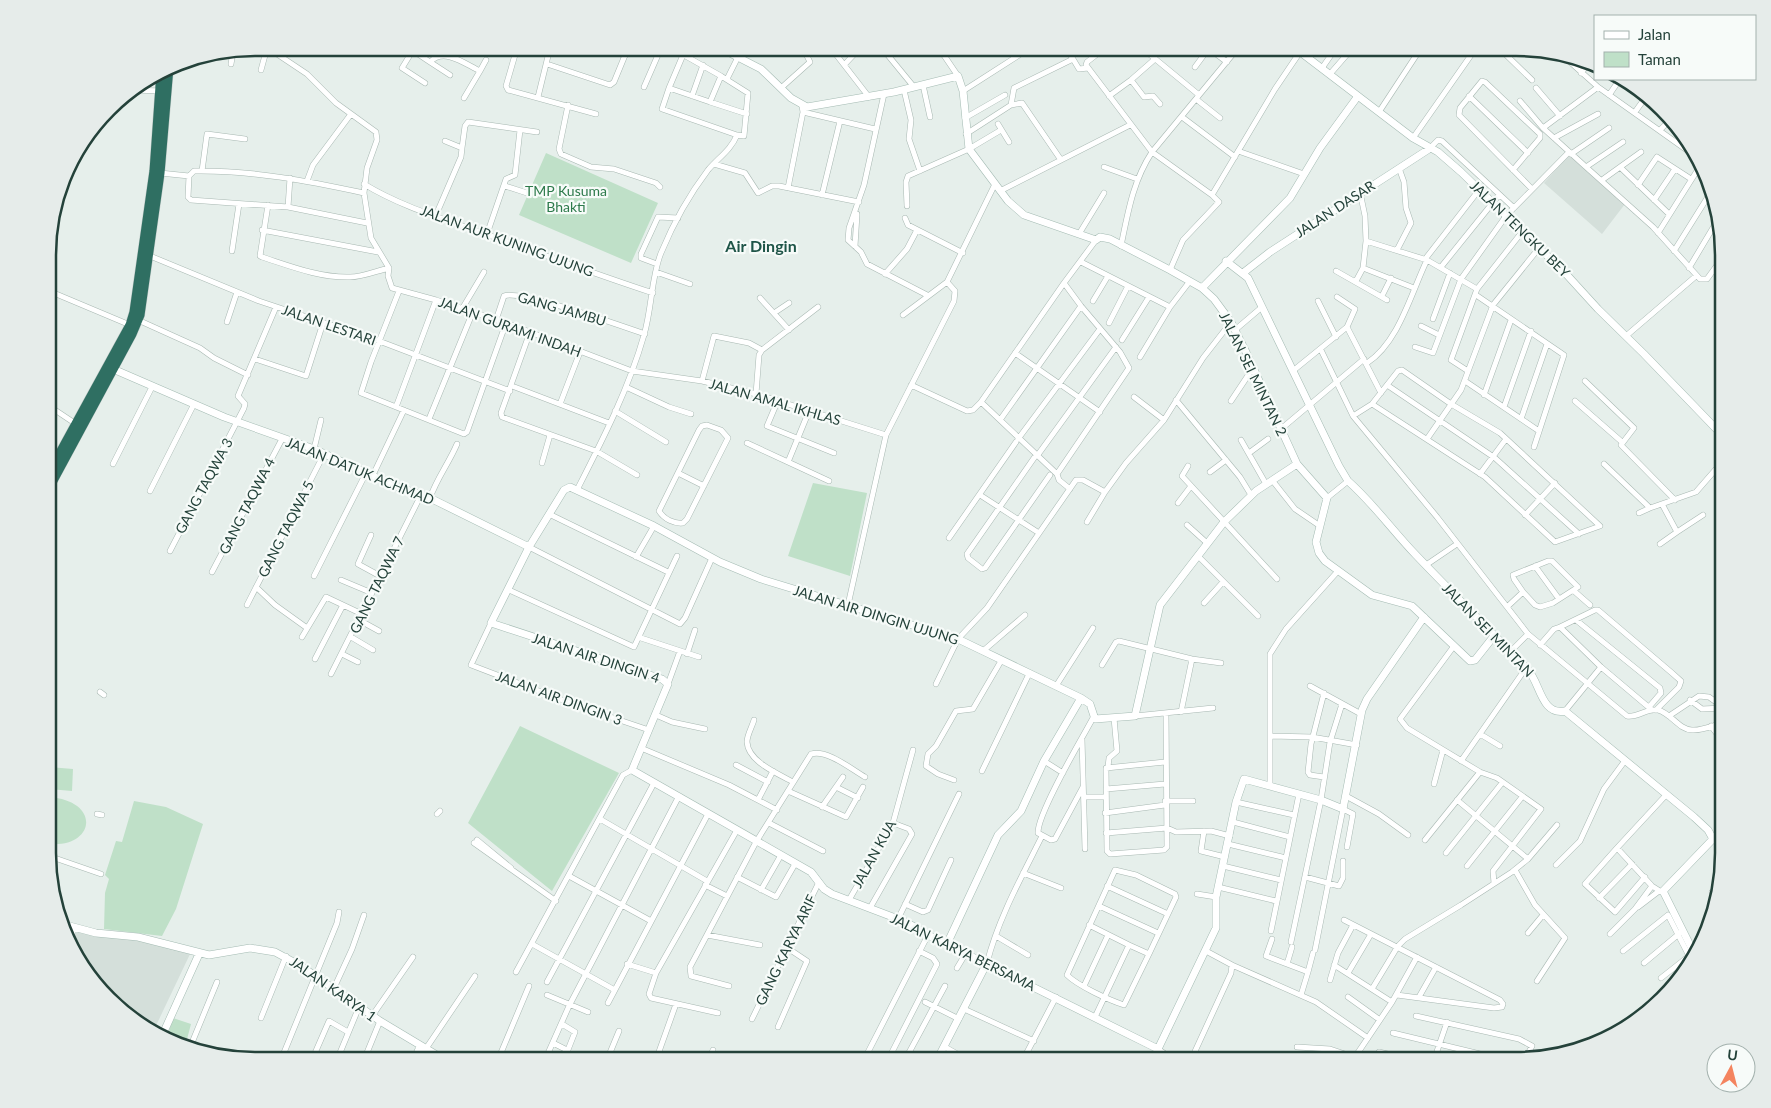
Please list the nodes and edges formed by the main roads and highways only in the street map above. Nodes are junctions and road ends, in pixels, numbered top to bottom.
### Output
1 (168, 77) edge
2 (161, 80) edge
3 (161, 132) junction
4 (134, 323) junction
5 (80, 425) junction
6 (56, 462) edge
7 (56, 474) edge

1 - 3 highway
2 - 3 highway
3 - 4 highway
3 - 4 highway
4 - 5 highway
4 - 5 highway
5 - 6 highway
5 - 7 highway

